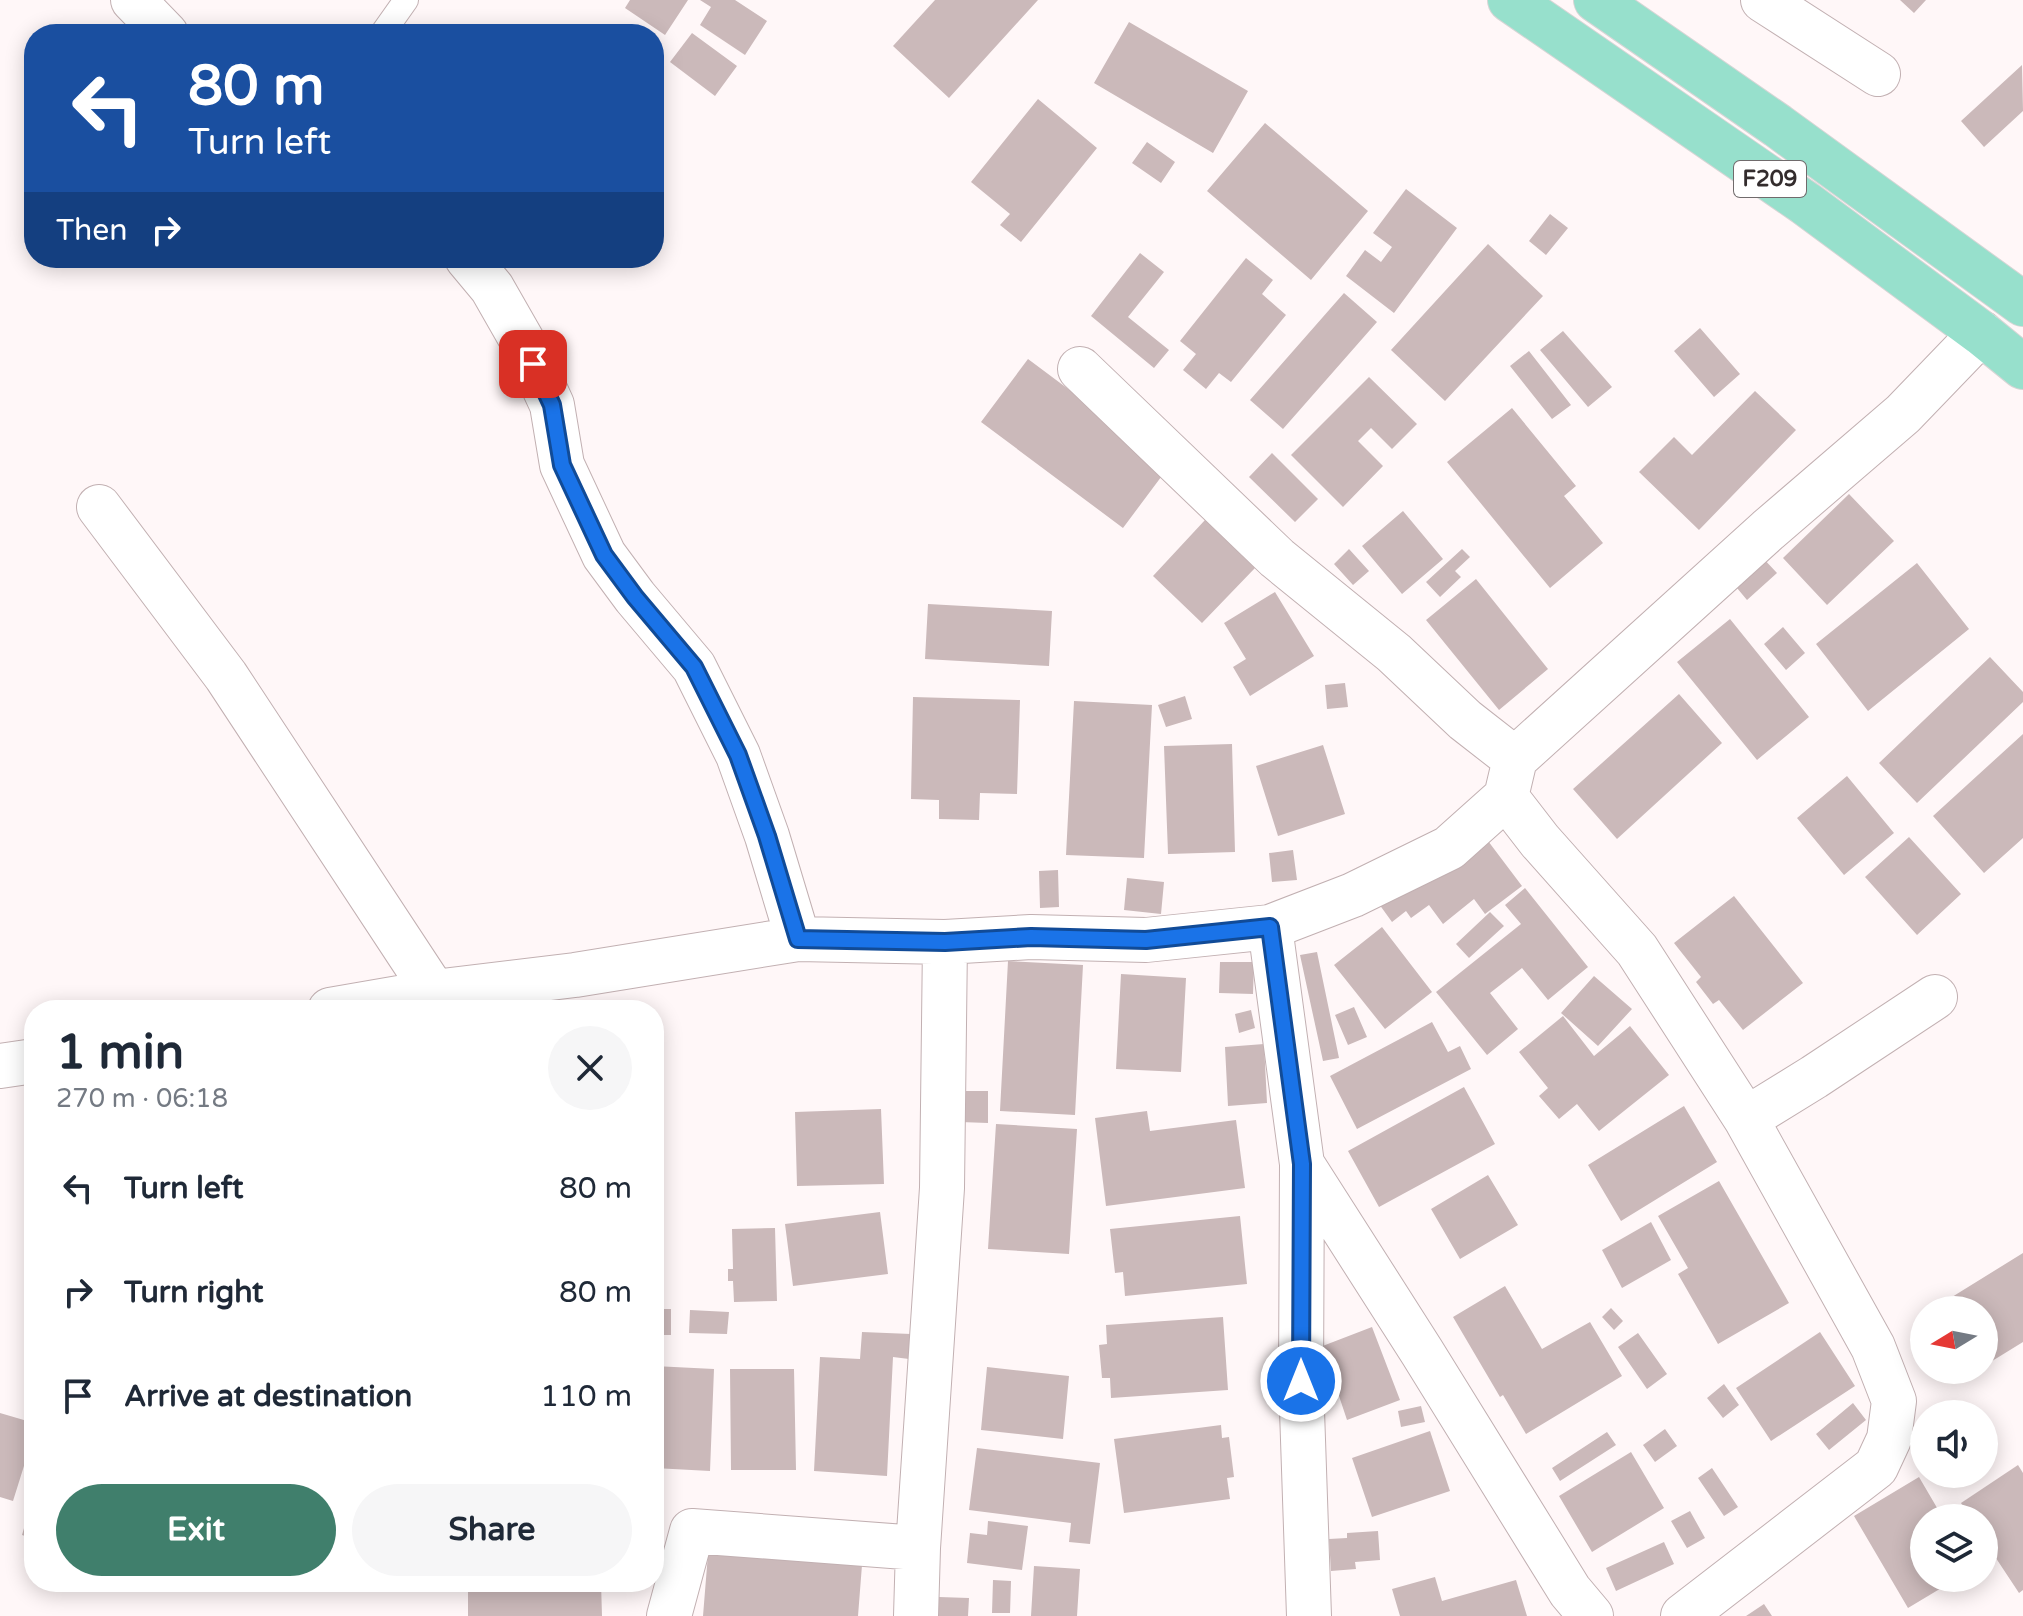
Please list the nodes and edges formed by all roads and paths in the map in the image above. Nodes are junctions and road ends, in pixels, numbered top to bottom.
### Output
1 (133, 0) edge
2 (406, 0) edge
3 (1510, 0) edge
4 (1596, 0) edge
5 (1763, 0) edge
6 (156, 24) edge
7 (389, 24) edge
8 (1878, 74) dead end
9 (475, 268) edge
10 (2023, 304) edge
11 (1981, 333) junction
12 (2023, 367) edge
13 (1080, 369) dead end
14 (99, 507) dead end
15 (1511, 778) junction
16 (1270, 927) junction
17 (798, 939) junction
18 (945, 942) junction
19 (434, 992) junction
20 (1935, 997) dead end
21 (388, 1000) edge
22 (24, 1062) edge
23 (0, 1066) edge
24 (1746, 1119) junction
25 (1302, 1164) junction
26 (918, 1548) junction
27 (669, 1616) edge
28 (916, 1616) edge
29 (1309, 1616) edge
30 (1591, 1616) edge
31 (1683, 1616) edge

1 - 6 street
2 - 7 lane
3 - 11 main road, F209
4 - 10 main road, F209
5 - 8 street
9 - 17 street
11 - 12 main road, F209
11 - 15 street
13 - 15 street
14 - 19 street
15 - 16 street
15 - 24 street
16 - 18 street
16 - 25 street
17 - 18 street
17 - 19 street
18 - 26 street
19 - 21 street
20 - 24 street
22 - 23 street
24 - 31 street
25 - 29 street
25 - 30 street
26 - 27 street
26 - 28 street

